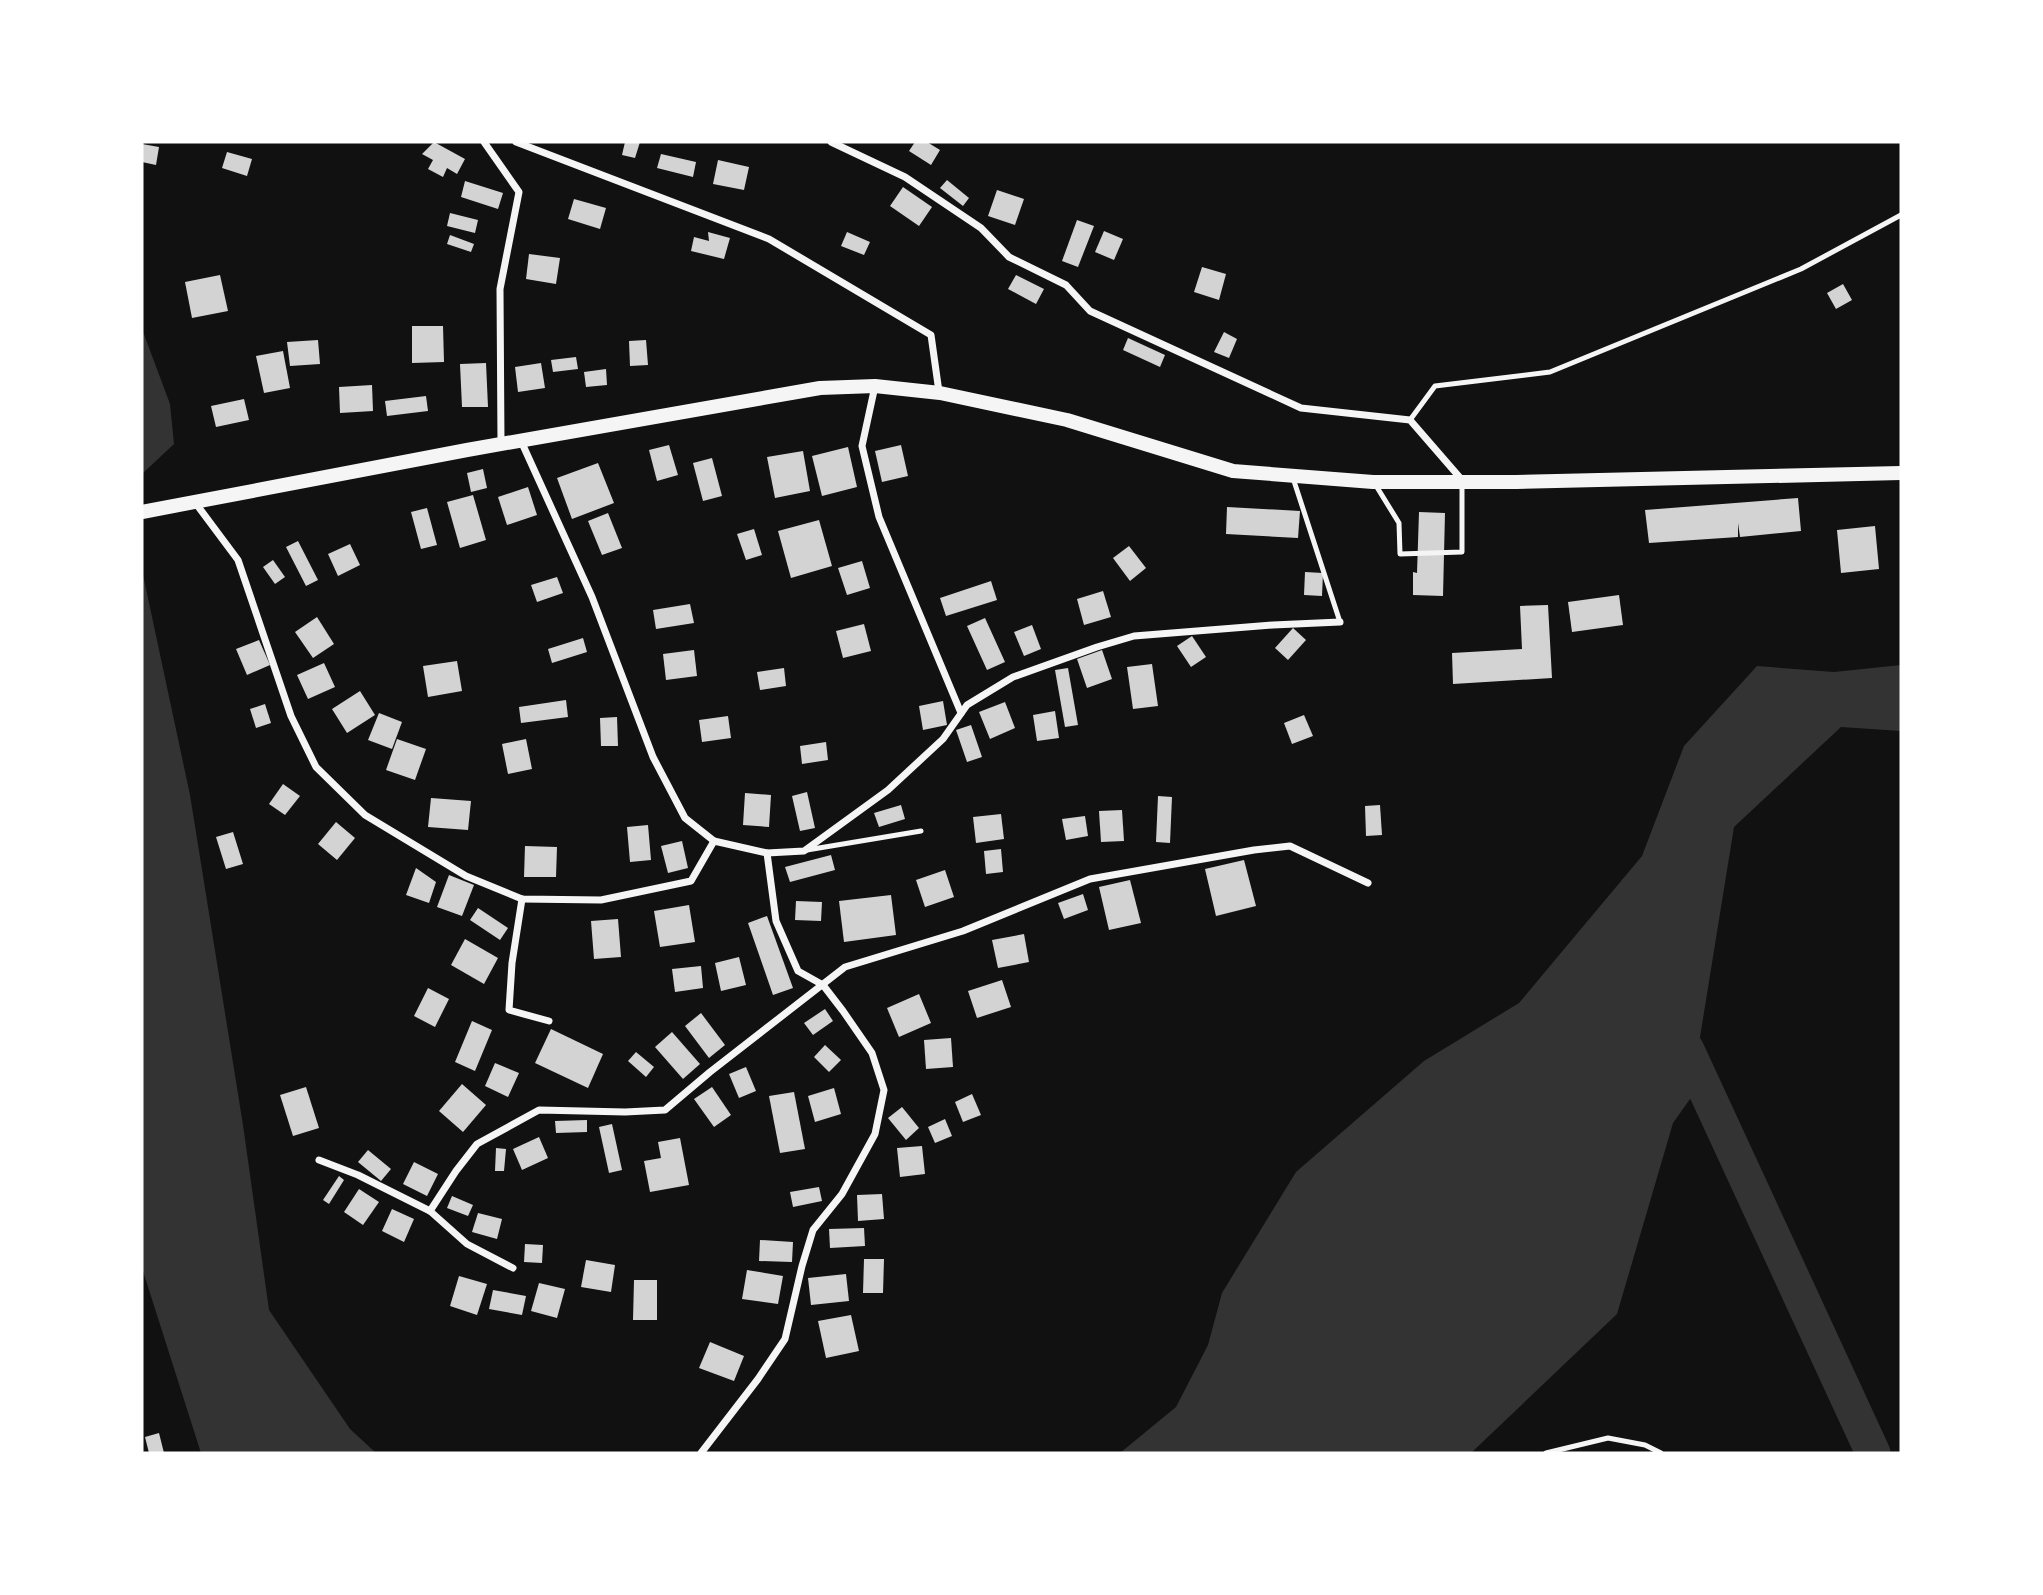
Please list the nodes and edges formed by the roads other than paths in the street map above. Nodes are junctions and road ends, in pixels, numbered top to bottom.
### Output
1 (484, 142) edge
2 (516, 142) edge
3 (831, 142) edge
4 (1901, 215) edge
5 (875, 386) junction
6 (940, 393) junction
7 (1410, 419) junction
8 (521, 440) junction
9 (500, 444) junction
10 (1901, 473) edge
11 (1292, 475) junction
12 (1373, 481) junction
13 (1462, 481) junction
14 (194, 501) junction
15 (142, 512) edge
16 (1340, 622) joint
17 (961, 713) junction
18 (921, 831) dead end
19 (714, 841) junction
20 (804, 851) junction
21 (767, 853) junction
22 (1368, 883) dead end
23 (522, 899) junction
24 (823, 985) junction
25 (549, 1021) dead end
26 (319, 1160) dead end
27 (430, 1211) junction
28 (513, 1268) dead end
29 (701, 1453) edge
30 (1546, 1453) edge
31 (1661, 1453) edge

1 - 9 street
2 - 6 street
3 - 7 street
4 - 7 lane
5 - 6 main road
5 - 8 main road
5 - 17 street
6 - 11 main road
7 - 13 street
8 - 9 main road
8 - 19 street
9 - 14 main road
10 - 13 main road
11 - 12 main road
11 - 16 lane
12 - 13 main road
12 - 13 lane
14 - 15 main road
14 - 23 street
16 - 17 street
17 - 20 street
18 - 20 lane
19 - 21 street
19 - 23 street
20 - 21 street
21 - 24 street
22 - 24 street
23 - 25 street
24 - 27 street
24 - 29 street
26 - 27 street
27 - 28 street
30 - 31 lane

